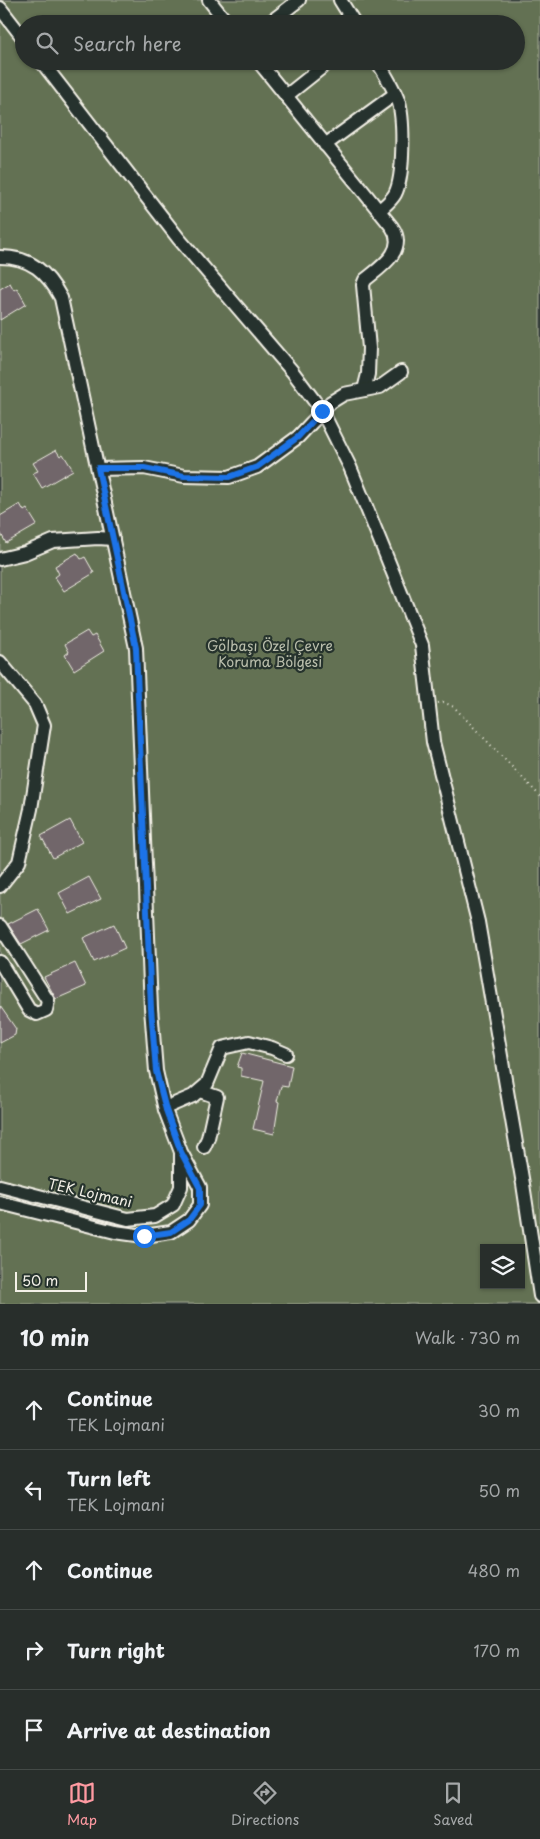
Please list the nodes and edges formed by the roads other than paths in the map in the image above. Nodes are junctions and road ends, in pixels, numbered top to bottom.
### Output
1 (209, 0) edge
2 (299, 0) edge
3 (340, 0) edge
4 (0, 8) edge
5 (221, 15) edge
6 (280, 15) edge
7 (349, 15) edge
8 (15, 27) edge
9 (48, 70) edge
10 (265, 70) edge
11 (319, 70) edge
12 (382, 70) edge
13 (395, 94) junction
14 (286, 96) junction
15 (325, 145) junction
16 (379, 211) junction
17 (0, 257) edge
18 (401, 372) dead end
19 (364, 390) junction
20 (322, 411) junction
21 (98, 468) junction
22 (113, 539) junction
23 (0, 559) edge
24 (0, 662) edge
25 (0, 886) edge
26 (0, 926) edge
27 (0, 962) edge
28 (33, 976) junction
29 (16, 989) junction
30 (286, 1054) dead end
31 (200, 1090) junction
32 (165, 1108) junction
33 (204, 1147) dead end
34 (181, 1152) junction
35 (0, 1186) edge
36 (0, 1203) edge
37 (540, 1296) edge

1 - 5 street
2 - 6 street
3 - 7 street
4 - 8 street
9 - 20 street
10 - 14 street
11 - 14 street
12 - 13 street
13 - 15 street
13 - 16 street
14 - 15 street
15 - 16 street
16 - 19 street
17 - 21 street
18 - 19 street
19 - 20 street
20 - 21 street
20 - 37 street
21 - 22 street
22 - 23 street
22 - 32 street
24 - 25 street
26 - 28 street
27 - 29 street
28 - 29 street
28 - 29 street
30 - 31 street
31 - 32 street
31 - 33 street
32 - 34 street
34 - 35 street, TEK Lojmani
34 - 36 street

